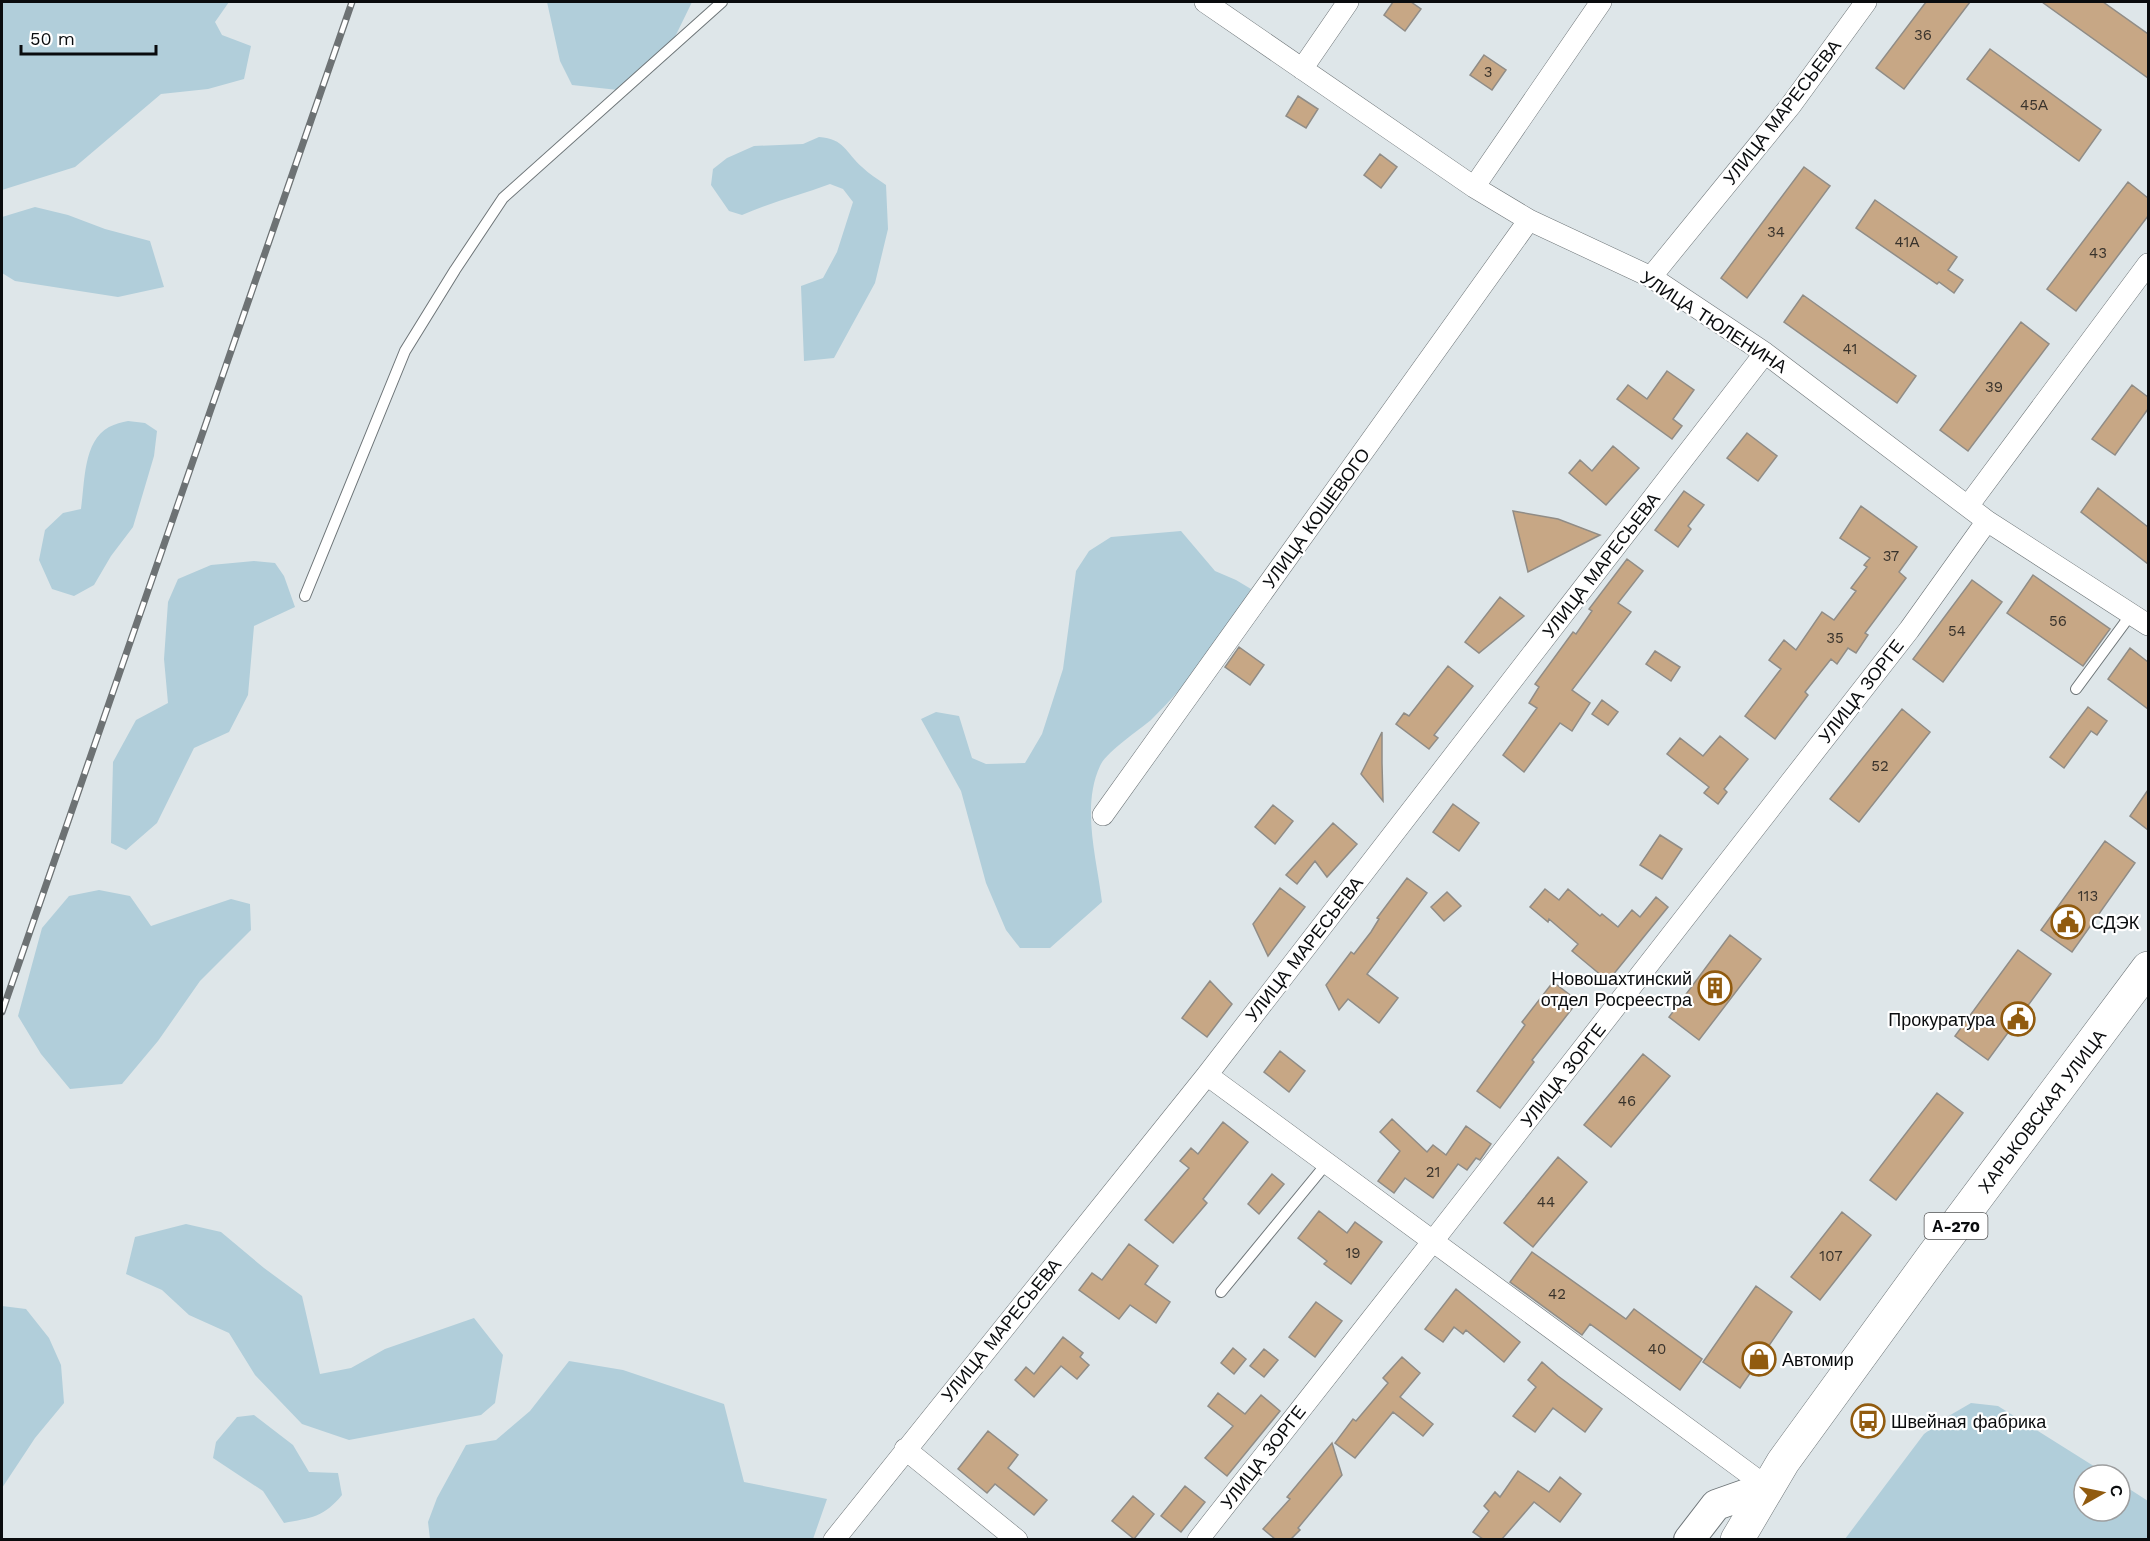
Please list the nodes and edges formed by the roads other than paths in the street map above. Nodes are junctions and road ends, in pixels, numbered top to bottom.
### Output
1 (722, 2) edge
2 (1205, 2) edge
3 (1348, 2) edge
4 (1601, 2) edge
5 (1866, 2) edge
6 (1302, 69) junction
7 (1474, 187) junction
8 (1529, 220) junction
9 (2148, 264) edge
10 (1651, 277) junction
11 (1765, 353) junction
12 (1968, 506) junction
13 (1988, 520) junction
14 (305, 596) dead end
15 (2140, 619) edge
16 (2076, 689) dead end
17 (1103, 815) dead end
18 (2148, 968) edge
19 (1207, 1075) junction
20 (1326, 1163) junction
21 (1433, 1241) junction
22 (1221, 1292) dead end
23 (905, 1449) junction
24 (1767, 1487) junction
25 (834, 1539) edge
26 (1017, 1539) edge
27 (1198, 1539) edge
28 (1689, 1539) edge
29 (1737, 1539) edge

1 - 14 lane
2 - 6 street, УЛИЦА ТЮЛЕНИНА
3 - 6 street
4 - 7 street
5 - 10 street, УЛИЦА МАРЕСЬЕВА
6 - 7 street, УЛИЦА ТЮЛЕНИНА
7 - 8 street, УЛИЦА ТЮЛЕНИНА
8 - 10 street, УЛИЦА ТЮЛЕНИНА
8 - 17 street, УЛИЦА КОШЕВОГО
9 - 12 street
10 - 11 street, УЛИЦА ТЮЛЕНИНА
11 - 12 street, УЛИЦА ТЮЛЕНИНА
11 - 19 street, УЛИЦА МАРЕСЬЕВА
12 - 13 street, УЛИЦА ТЮЛЕНИНА
13 - 15 street, УЛИЦА ТЮЛЕНИНА
13 - 21 street, УЛИЦА ЗОРГЕ
15 - 16 lane
18 - 24 highway, ХАРЬКОВСКАЯ УЛИЦА / А-270
19 - 20 street
19 - 23 street, УЛИЦА МАРЕСЬЕВА
20 - 21 street
20 - 22 lane
21 - 24 street
21 - 27 street, УЛИЦА ЗОРГЕ
23 - 25 street, УЛИЦА МАРЕСЬЕВА
23 - 26 street
24 - 28 main road
24 - 29 highway, ХАРЬКОВСКАЯ УЛИЦА / А-270

